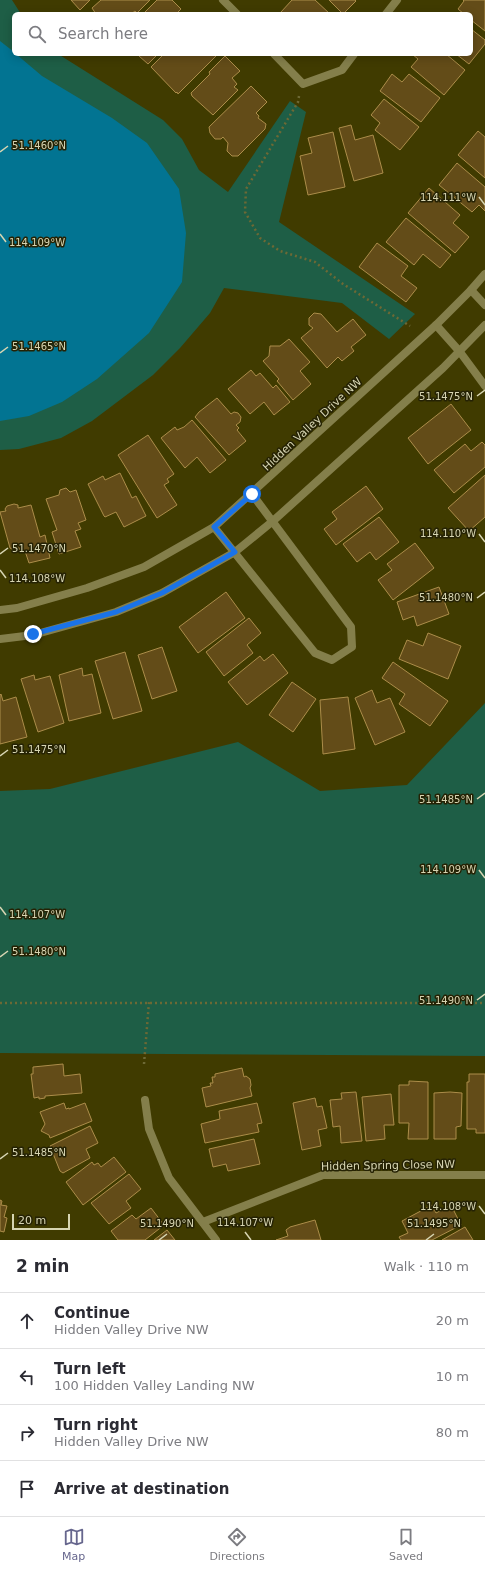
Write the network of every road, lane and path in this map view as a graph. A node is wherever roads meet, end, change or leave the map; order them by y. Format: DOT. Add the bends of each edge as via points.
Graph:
graph roads {
  1 [pos="223,0"];
  2 [pos="397,0"];
  3 [pos="235,12"];
  4 [pos="388,12"];
  5 [pos="276,56"];
  6 [pos="352,56"];
  7 [pos="303,84"];
  8 [pos="485,274"];
  9 [pos="471,290"];
  10 [pos="485,306"];
  11 [pos="436,325"];
  12 [pos="410,326"];
  13 [pos="485,326"];
  14 [pos="460,352"];
  15 [pos="485,386"];
  16 [pos="252,494"];
  17 [pos="273,521"];
  18 [pos="214,527"];
  19 [pos="235,552"];
  20 [pos="0,610"];
  21 [pos="0,639"];
  22 [pos="149,1002"];
  23 [pos="0,1003"];
  24 [pos="485,1003"];
  25 [pos="144,1064"];
  26 [pos="145,1100"];
  27 [pos="485,1175"];
  28 [pos="203,1222"];
  29 [pos="216,1240"];
  1 -- 3 [label="street"];
  2 -- 4 [label="street"];
  5 -- 7 [label="street"];
  6 -- 7 [label="street" via="342,70"];
  7 -- 12 [label="path" via="298,102 246,189 245,212 260,238 280,251 315,262 343,284"];
  8 -- 9 [label="street, Hidden Valley Drive NW"];
  9 -- 10 [label="street"];
  9 -- 11 [label="street, Hidden Valley Drive NW"];
  11 -- 14 [label="street"];
  11 -- 16 [label="street, Hidden Valley Drive NW"];
  13 -- 14 [label="street"];
  14 -- 15 [label="street"];
  14 -- 17 [label="street"];
  16 -- 17 [label="street"];
  16 -- 18 [label="street, Hidden Valley Drive NW"];
  17 -- 19 [label="street"];
  17 -- 19 [label="street" via="351,627 352,647 332,660 314,653"];
  18 -- 19 [label="street"];
  18 -- 20 [label="street, Hidden Valley Drive NW" via="144,567 87,588 17,608"];
  19 -- 21 [label="street" via="162,593 116,612 33,634"];
  22 -- 23 [label="path"];
  22 -- 24 [label="path"];
  22 -- 25 [label="path"];
  26 -- 28 [label="street" via="149,1129 169,1178"];
  27 -- 28 [label="street, Hidden Spring Close NW" via="322,1175"];
  28 -- 29 [label="street"];
}
